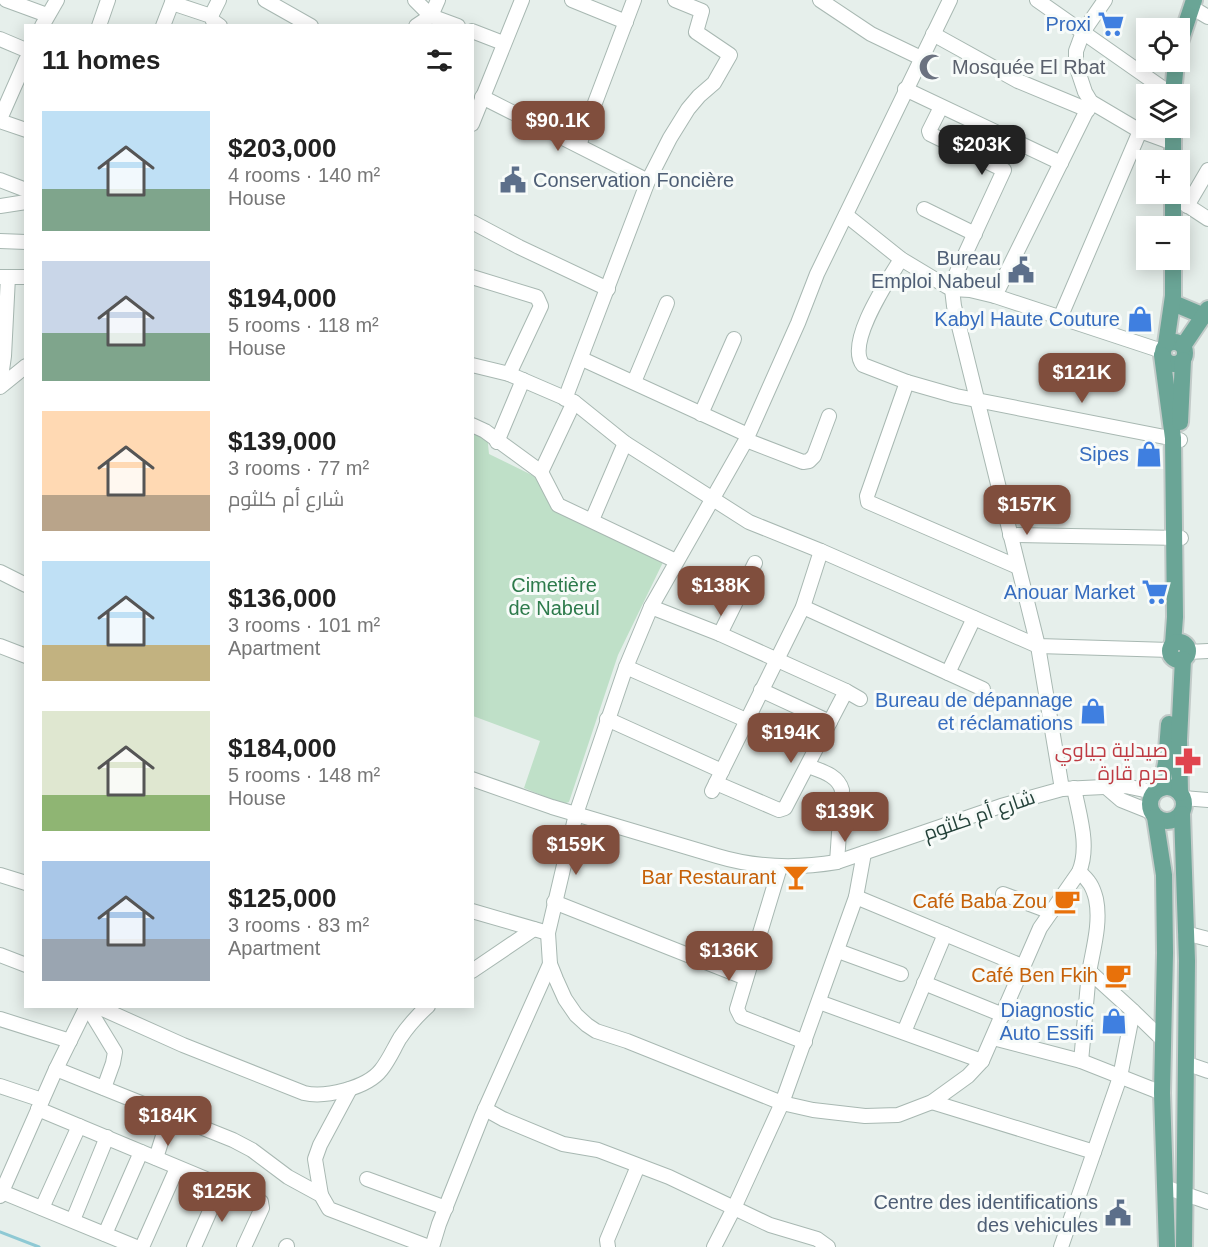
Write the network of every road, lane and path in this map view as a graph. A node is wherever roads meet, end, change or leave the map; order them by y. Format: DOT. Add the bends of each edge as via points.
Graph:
graph roads {
  1 [pos="6,0"];
  2 [pos="57,0"];
  3 [pos="108,0"];
  4 [pos="219,0"];
  5 [pos="415,0"];
  6 [pos="438,0"];
  7 [pos="522,0"];
  8 [pos="573,0"];
  9 [pos="633,0"];
  10 [pos="675,0"];
  11 [pos="820,0"];
  12 [pos="950,0"];
  13 [pos="1037,0"];
  14 [pos="1105,0"];
  15 [pos="172,1"];
  16 [pos="273,2"];
  17 [pos="1192,3"];
  18 [pos="431,16"];
  19 [pos="1208,17"];
  20 [pos="1187,18"];
  21 [pos="44,20"];
  22 [pos="215,21"];
  23 [pos="626,22"];
  24 [pos="100,24"];
  25 [pos="164,24"];
  26 [pos="308,24"];
  27 [pos="419,24"];
  28 [pos="453,24"];
  29 [pos="474,32"];
  30 [pos="1083,32"];
  31 [pos="933,34"];
  32 [pos="0,39"];
  33 [pos="503,43"];
  34 [pos="24,49"];
  35 [pos="921,58"];
  36 [pos="21,83"];
  37 [pos="1158,84"];
  38 [pos="905,89"];
  39 [pos="482,97"];
  40 [pos="941,106"];
  41 [pos="1089,106"];
  42 [pos="474,119"];
  43 [pos="0,120"];
  44 [pos="24,129"];
  45 [pos="1136,129"];
  46 [pos="1137,138"];
  47 [pos="579,145"];
  48 [pos="1061,163"];
  49 [pos="1208,170"];
  50 [pos="0,180"];
  51 [pos="648,181"];
  52 [pos="24,189"];
  53 [pos="24,202"];
  54 [pos="1184,204"];
  55 [pos="0,206"];
  56 [pos="1187,206"];
  57 [pos="924,209"];
  58 [pos="846,215"];
  59 [pos="1208,219"];
  60 [pos="474,223"];
  61 [pos="975,234"];
  62 [pos="0,241"];
  63 [pos="24,242"];
  64 [pos="901,259"];
  65 [pos="1173,270"];
  66 [pos="4,277"];
  67 [pos="24,277"];
  68 [pos="474,278"];
  69 [pos="952,289"];
  70 [pos="608,290"];
  71 [pos="995,296"];
  72 [pos="667,303"];
  73 [pos="1173,303"];
  74 [pos="1206,313"];
  75 [pos="1060,318"];
  76 [pos="734,339"];
  77 [pos="1171,351"];
  78 [pos="582,359"];
  79 [pos="474,365"];
  80 [pos="24,368"];
  81 [pos="509,374"];
  82 [pos="523,380"];
  83 [pos="634,382"];
  84 [pos="907,382"];
  85 [pos="0,386"];
  86 [pos="976,399"];
  87 [pos="569,400"];
  88 [pos="701,414"];
  89 [pos="829,416"];
  90 [pos="474,426"];
  91 [pos="747,437"];
  92 [pos="1177,439"];
  93 [pos="497,442"];
  94 [pos="625,444"];
  95 [pos="542,472"];
  96 [pos="713,500"];
  97 [pos="592,520"];
  98 [pos="1010,535"];
  99 [pos="1178,538"];
  100 [pos="820,550"];
  101 [pos="676,561"];
  102 [pos="755,563"];
  103 [pos="1018,567"];
  104 [pos="0,572"];
  105 [pos="24,584"];
  106 [pos="651,607"];
  107 [pos="803,607"];
  108 [pos="974,618"];
  109 [pos="720,634"];
  110 [pos="0,646"];
  111 [pos="1038,646"];
  112 [pos="1179,651"];
  113 [pos="1208,651"];
  114 [pos="24,655"];
  115 [pos="778,660"];
  116 [pos="626,667"];
  117 [pos="948,674"];
  118 [pos="983,689"];
  119 [pos="761,690"];
  120 [pos="846,691"];
  121 [pos="860,699"];
  122 [pos="607,719"];
  123 [pos="746,720"];
  124 [pos="830,722"];
  125 [pos="808,766"];
  126 [pos="474,780"];
  127 [pos="717,782"];
  128 [pos="1107,788"];
  129 [pos="1068,789"];
  130 [pos="1158,790"];
  131 [pos="1208,800"];
  132 [pos="1182,802"];
  133 [pos="576,814"];
  134 [pos="1153,814"];
  135 [pos="864,854"];
  136 [pos="837,862"];
  137 [pos="780,867"];
  138 [pos="1079,872"];
  139 [pos="0,875"];
  140 [pos="24,882"];
  141 [pos="1003,894"];
  142 [pos="856,897"];
  143 [pos="554,902"];
  144 [pos="474,912"];
  145 [pos="1051,912"];
  146 [pos="534,929"];
  147 [pos="548,933"];
  148 [pos="1185,933"];
  149 [pos="945,934"];
  150 [pos="1208,939"];
  151 [pos="838,951"];
  152 [pos="0,955"];
  153 [pos="24,964"];
  154 [pos="550,964"];
  155 [pos="1022,966"];
  156 [pos="474,970"];
  157 [pos="1090,972"];
  158 [pos="901,974"];
  159 [pos="746,978"];
  160 [pos="924,983"];
  161 [pos="819,1002"];
  162 [pos="86,1008"];
  163 [pos="88,1008"];
  164 [pos="100,1008"];
  165 [pos="426,1008"];
  166 [pos="1133,1011"];
  167 [pos="1003,1015"];
  168 [pos="0,1019"];
  169 [pos="904,1032"];
  170 [pos="993,1038"];
  171 [pos="1162,1040"];
  172 [pos="70,1041"];
  173 [pos="805,1042"];
  174 [pos="1081,1060"];
  175 [pos="982,1061"];
  176 [pos="1185,1063"];
  177 [pos="56,1069"];
  178 [pos="1208,1071"];
  179 [pos="1120,1077"];
  180 [pos="0,1086"];
  181 [pos="104,1088"];
  182 [pos="350,1089"];
  183 [pos="1162,1094"];
  184 [pos="932,1102"];
  185 [pos="782,1103"];
  186 [pos="40,1105"];
  187 [pos="485,1109"];
  188 [pos="170,1114"];
  189 [pos="79,1126"];
  190 [pos="107,1137"];
  191 [pos="141,1152"];
  192 [pos="1094,1152"];
  193 [pos="156,1158"];
  194 [pos="638,1166"];
  195 [pos="177,1168"];
  196 [pos="367,1179"];
  197 [pos="221,1186"];
  198 [pos="1165,1186"];
  199 [pos="1,1194"];
  200 [pos="1184,1194"];
  201 [pos="321,1195"];
  202 [pos="1208,1202"];
  203 [pos="42,1208"];
  204 [pos="446,1208"];
  205 [pos="734,1208"];
  206 [pos="73,1220"];
  207 [pos="105,1234"];
  208 [pos="136,1247"];
  209 [pos="142,1247"];
  210 [pos="194,1247"];
  211 [pos="243,1247"];
  212 [pos="430,1247"];
  213 [pos="608,1247"];
  214 [pos="714,1247"];
  215 [pos="828,1247"];
  216 [pos="1061,1247"];
  217 [pos="1167,1247"];
  218 [pos="1184,1247"];
  1 -- 21 [label="street"];
  2 -- 21 [label="street"];
  3 -- 24 [label="street"];
  4 -- 22 [label="street"];
  5 -- 18 [label="street"];
  6 -- 18 [label="street"];
  7 -- 33 [label="street"];
  8 -- 23 [label="street"];
  9 -- 23 [label="street"];
  10 -- 51 [label="street" via="702,11 696,32 730,55 714,83 688,109"];
  11 -- 35 [label="street" via="871,34"];
  12 -- 31 [label="street"];
  13 -- 30 [label="street"];
  14 -- 30 [label="street"];
  15 -- 22 [label="street"];
  15 -- 25 [label="street"];
  16 -- 26 [label="street"];
  17 -- 19 [label="street"];
  17 -- 20 [label="main road"];
  18 -- 27 [label="street"];
  18 -- 28 [label="street"];
  23 -- 47 [label="street"];
  29 -- 33 [label="street"];
  30 -- 37 [label="street"];
  30 -- 41 [label="street" via="1076,65"];
  31 -- 35 [label="street"];
  31 -- 41 [label="street" via="1018,81"];
  32 -- 34 [label="street"];
  33 -- 39 [label="street"];
  35 -- 38 [label="street"];
  36 -- 43 [label="street"];
  38 -- 40 [label="street"];
  38 -- 58 [label="street"];
  39 -- 42 [label="street"];
  39 -- 47 [label="street"];
  40 -- 48 [label="street"];
  40 -- 61 [label="street" via="930,134 1004,170"];
  41 -- 45 [label="street"];
  41 -- 48 [label="street"];
  43 -- 44 [label="street"];
  46 -- 75 [label="street"];
  47 -- 51 [label="street"];
  48 -- 71 [label="street"];
  49 -- 56 [label="street"];
  50 -- 52 [label="street"];
  51 -- 70 [label="street"];
  53 -- 55 [label="street"];
  54 -- 56 [label="street"];
  56 -- 59 [label="street"];
  57 -- 61 [label="street"];
  58 -- 64 [label="street"];
  58 -- 91 [label="street"];
  60 -- 70 [label="street"];
  61 -- 69 [label="street"];
  62 -- 63 [label="street"];
  64 -- 69 [label="street"];
  64 -- 84 [label="street" via="870,312 859,356 863,365"];
  65 -- 73 [label="main road"];
  66 -- 67 [label="street"];
  66 -- 85 [label="street"];
  68 -- 81 [label="street" via="540,301"];
  69 -- 71 [label="street"];
  69 -- 86 [label="street"];
  70 -- 78 [label="street"];
  71 -- 75 [label="street"];
  72 -- 83 [label="street"];
  73 -- 74 [label="main road"];
  73 -- 77 [label="main road"];
  74 -- 77 [label="main road"];
  75 -- 77 [label="street"];
  76 -- 88 [label="street"];
  77 -- 92 [label="main road"];
  78 -- 83 [label="street"];
  78 -- 87 [label="street"];
  79 -- 81 [label="street"];
  80 -- 85 [label="street"];
  81 -- 82 [label="street"];
  82 -- 87 [label="street"];
  82 -- 93 [label="street"];
  83 -- 88 [label="street"];
  84 -- 86 [label="street"];
  84 -- 103 [label="street" via="868,502"];
  86 -- 92 [label="street"];
  86 -- 98 [label="street"];
  87 -- 94 [label="street"];
  87 -- 95 [label="street"];
  88 -- 91 [label="street"];
  89 -- 91 [label="street" via="809,461 803,462"];
  90 -- 93 [label="street"];
  91 -- 96 [label="street"];
  92 -- 99 [label="main road"];
  93 -- 95 [label="street"];
  94 -- 96 [label="street"];
  94 -- 97 [label="street"];
  95 -- 97 [label="street" via="558,505"];
  96 -- 100 [label="street" via="749,522"];
  96 -- 101 [label="street"];
  97 -- 101 [label="street"];
  98 -- 99 [label="street"];
  98 -- 103 [label="street"];
  99 -- 112 [label="main road" via="1175,617"];
  100 -- 107 [label="street"];
  100 -- 108 [label="street"];
  101 -- 106 [label="street"];
  102 -- 109 [label="street"];
  103 -- 111 [label="street"];
  104 -- 105 [label="street"];
  106 -- 109 [label="street"];
  106 -- 116 [label="street"];
  107 -- 115 [label="street"];
  107 -- 117 [label="street"];
  108 -- 111 [label="street"];
  108 -- 117 [label="street"];
  109 -- 115 [label="street"];
  110 -- 114 [label="street"];
  111 -- 112 [label="street"];
  111 -- 129 [label="street"];
  112 -- 113 [label="street"];
  112 -- 130 [label="main road" via="1166,763"];
  112 -- 132 [label="main road"];
  115 -- 119 [label="street"];
  115 -- 120 [label="street"];
  116 -- 122 [label="street"];
  116 -- 123 [label="street"];
  117 -- 118 [label="street"];
  119 -- 123 [label="street"];
  119 -- 124 [label="street"];
  120 -- 121 [label="street"];
  120 -- 124 [label="street"];
  122 -- 127 [label="street"];
  122 -- 133 [label="street"];
  123 -- 127 [label="street"];
  124 -- 125 [label="street"];
  125 -- 127 [label="street" via="783,810"];
  125 -- 136 [label="street" via="840,783"];
  126 -- 133 [label="street, شارع أم كلثوم"];
  128 -- 129 [label="street, شارع أم كلثوم"];
  128 -- 130 [label="street, شارع أم كلثوم"];
  128 -- 134 [label="street" via="1121,800"];
  129 -- 135 [label="street, شارع أم كلثوم" via="1000,806"];
  129 -- 138 [label="street" via="1084,842"];
  130 -- 132 [label="main road" via="1170,787"];
  130 -- 134 [label="main road" via="1151,798"];
  131 -- 132 [label="street"];
  132 -- 134 [label="main road" via="1172,821 1166,822"];
  132 -- 148 [label="main road"];
  133 -- 137 [label="street, شارع أم كلثوم" via="744,864"];
  133 -- 143 [label="street"];
  134 -- 171 [label="main road" via="1164,875"];
  135 -- 136 [label="street, شارع أم كلثوم"];
  135 -- 142 [label="street"];
  136 -- 137 [label="street, شارع أم كلثوم"];
  137 -- 159 [label="street"];
  138 -- 145 [label="street"];
  138 -- 157 [label="street" via="1091,884 1096,901 1096,937"];
  139 -- 140 [label="street"];
  141 -- 145 [label="street"];
  142 -- 149 [label="street"];
  142 -- 151 [label="street"];
  143 -- 147 [label="street"];
  143 -- 159 [label="street"];
  144 -- 146 [label="street"];
  145 -- 155 [label="street"];
  146 -- 147 [label="street"];
  146 -- 156 [label="street"];
  147 -- 154 [label="street"];
  148 -- 150 [label="street"];
  148 -- 176 [label="main road"];
  149 -- 155 [label="street"];
  149 -- 160 [label="street"];
  151 -- 158 [label="street"];
  151 -- 161 [label="street"];
  152 -- 153 [label="street"];
  154 -- 185 [label="street" via="565,999 576,1015 596,1031"];
  154 -- 187 [label="street"];
  155 -- 167 [label="street"];
  157 -- 166 [label="street"];
  157 -- 174 [label="street"];
  159 -- 173 [label="street" via="737,1009 741,1017"];
  160 -- 167 [label="street"];
  160 -- 169 [label="street"];
  161 -- 169 [label="street"];
  161 -- 173 [label="street"];
  162 -- 172 [label="street"];
  163 -- 181 [label="street" via="115,1052"];
  164 -- 182 [label="street" via="304,1094 315,1096"];
  165 -- 182 [label="street" via="401,1036 381,1070"];
  166 -- 171 [label="street"];
  166 -- 179 [label="street"];
  167 -- 170 [label="street"];
  168 -- 172 [label="street"];
  169 -- 175 [label="street"];
  170 -- 174 [label="street"];
  170 -- 175 [label="street"];
  171 -- 183 [label="main road"];
  172 -- 177 [label="street"];
  173 -- 185 [label="street"];
  174 -- 179 [label="street"];
  175 -- 184 [label="street"];
  176 -- 178 [label="street"];
  176 -- 200 [label="main road"];
  177 -- 181 [label="street"];
  177 -- 186 [label="street"];
  179 -- 183 [label="street"];
  179 -- 192 [label="street"];
  180 -- 186 [label="street"];
  181 -- 188 [label="street"];
  182 -- 201 [label="street" via="315,1160"];
  183 -- 198 [label="main road"];
  184 -- 185 [label="street" via="886,1116"];
  184 -- 192 [label="street"];
  185 -- 205 [label="street"];
  186 -- 189 [label="street"];
  186 -- 199 [label="street"];
  187 -- 194 [label="street" via="563,1144 598,1150"];
  187 -- 204 [label="street"];
  188 -- 193 [label="street"];
  188 -- 201 [label="street" via="252,1150"];
  189 -- 190 [label="street"];
  189 -- 203 [label="street"];
  190 -- 191 [label="street"];
  190 -- 206 [label="street"];
  191 -- 193 [label="street"];
  191 -- 207 [label="street"];
  192 -- 216 [label="street"];
  193 -- 195 [label="street"];
  194 -- 205 [label="street"];
  194 -- 213 [label="street" via="607,1240"];
  195 -- 197 [label="street"];
  195 -- 209 [label="street"];
  196 -- 204 [label="street"];
  197 -- 210 [label="street"];
  197 -- 211 [label="street" via="262,1205"];
  198 -- 200 [label="street"];
  198 -- 217 [label="main road"];
  199 -- 203 [label="street"];
  200 -- 202 [label="street"];
  200 -- 218 [label="main road"];
  201 -- 212 [label="street" via="329,1209"];
  203 -- 206 [label="street"];
  204 -- 212 [label="street"];
  205 -- 214 [label="street"];
  205 -- 215 [label="street" via="770,1225 817,1239"];
  206 -- 207 [label="street"];
  207 -- 208 [label="street"];
}
